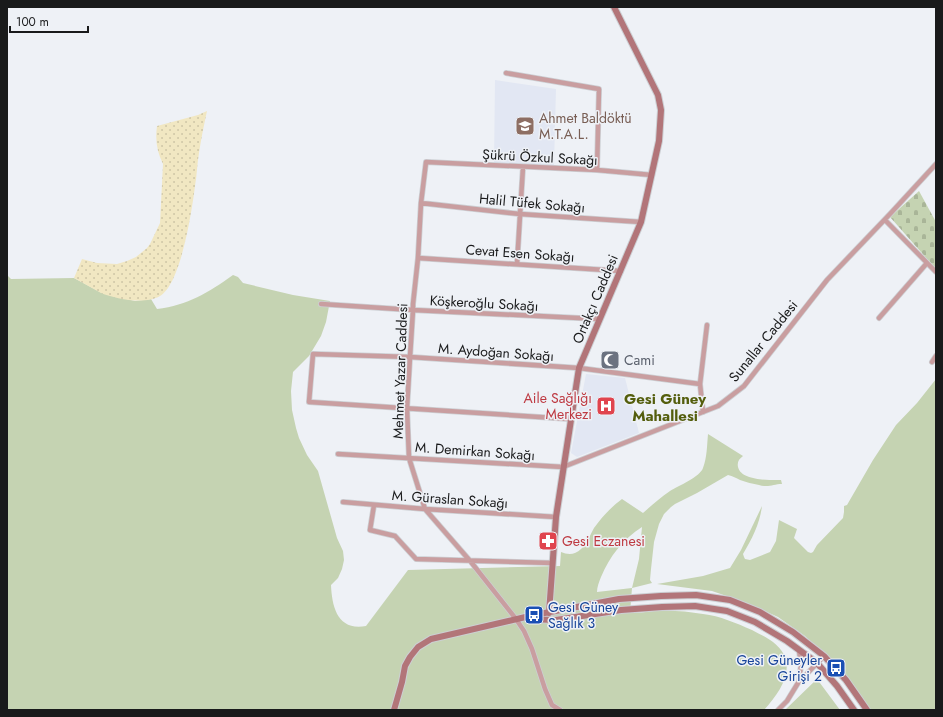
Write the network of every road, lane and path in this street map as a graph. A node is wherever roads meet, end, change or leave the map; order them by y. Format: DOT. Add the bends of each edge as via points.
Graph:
graph roads {
  1 [pos="614,7"];
  2 [pos="506,74"];
  3 [pos="426,162"];
  4 [pos="936,164"];
  5 [pos="523,167"];
  6 [pos="597,170"];
  7 [pos="652,175"];
  8 [pos="421,203"];
  9 [pos="520,214"];
  10 [pos="884,220"];
  11 [pos="641,222"];
  12 [pos="418,258"];
  13 [pos="927,263"];
  14 [pos="517,264"];
  15 [pos="621,271"];
  16 [pos="936,272"];
  17 [pos="321,304"];
  18 [pos="413,310"];
  19 [pos="879,318"];
  20 [pos="599,319"];
  21 [pos="707,325"];
  22 [pos="936,356"];
  23 [pos="410,358"];
  24 [pos="932,362"];
  25 [pos="579,368"];
  26 [pos="700,384"];
  27 [pos="407,408"];
  28 [pos="703,412"];
  29 [pos="570,419"];
  30 [pos="338,454"];
  31 [pos="409,458"];
  32 [pos="563,468"];
  33 [pos="343,502"];
  34 [pos="374,505"];
  35 [pos="425,509"];
  36 [pos="556,517"];
  37 [pos="471,562"];
  38 [pos="553,563"];
  39 [pos="549,613"];
  40 [pos="516,619"];
  41 [pos="799,650"];
  42 [pos="824,656"];
  43 [pos="817,664"];
  44 [pos="798,683"];
  45 [pos="552,705"];
  46 [pos="394,710"];
  47 [pos="555,710"];
  48 [pos="560,710"];
  49 [pos="778,710"];
  50 [pos="854,710"];
  51 [pos="867,710"];
  1 -- 7 [label="street, Ortakçı Caddesi" via="658,95 661,110 659,141"];
  2 -- 6 [label="street" via="599,89"];
  3 -- 5 [label="street, Şükrü Özkul Sokağı"];
  3 -- 8 [label="street, Mehmet Yazar Caddesi"];
  4 -- 10 [label="street, Sunallar Caddesi"];
  5 -- 6 [label="street, Şükrü Özkul Sokağı"];
  5 -- 9 [label="street"];
  6 -- 7 [label="street, Şükrü Özkul Sokağı"];
  7 -- 11 [label="street, Ortakçı Caddesi"];
  8 -- 9 [label="street, Halil Tüfek Sokağı"];
  8 -- 12 [label="street, Mehmet Yazar Caddesi"];
  9 -- 11 [label="street, Halil Tüfek Sokağı"];
  9 -- 14 [label="street"];
  10 -- 13 [label="street"];
  10 -- 28 [label="street, Sunallar Caddesi" via="827,280 744,386 718,406"];
  11 -- 15 [label="street, Ortakçı Caddesi"];
  12 -- 14 [label="street, Cevat Esen Sokağı"];
  12 -- 18 [label="street, Mehmet Yazar Caddesi"];
  13 -- 16 [label="street"];
  13 -- 19 [label="street"];
  14 -- 15 [label="street, Cevat Esen Sokağı"];
  15 -- 20 [label="street, Ortakçı Caddesi"];
  17 -- 18 [label="street, Köşkeroğlu Sokağı"];
  18 -- 20 [label="street, Köşkeroğlu Sokağı"];
  18 -- 23 [label="street, Mehmet Yazar Caddesi"];
  20 -- 25 [label="street, Ortakçı Caddesi"];
  21 -- 26 [label="street"];
  22 -- 24 [label="street"];
  23 -- 25 [label="street, M. Aydoğan Sokağı"];
  23 -- 27 [label="street, Mehmet Yazar Caddesi"];
  23 -- 27 [label="street, M. Aydoğan Sokağı" via="313,354 309,402"];
  25 -- 26 [label="street, M. Aydoğan Sokağı"];
  25 -- 29 [label="street, Ortakçı Caddesi"];
  26 -- 28 [label="street"];
  27 -- 29 [label="street"];
  27 -- 31 [label="street, Mehmet Yazar Caddesi"];
  28 -- 32 [label="street, Sunallar Caddesi"];
  29 -- 32 [label="street, Ortakçı Caddesi"];
  30 -- 31 [label="street, M. Demirkan Sokağı"];
  31 -- 32 [label="street, M. Demirkan Sokağı"];
  31 -- 35 [label="street, Mehmet Yazar Caddesi"];
  32 -- 36 [label="street, Ortakçı Caddesi"];
  33 -- 34 [label="street, M. Güraslan Sokağı"];
  34 -- 35 [label="street, M. Güraslan Sokağı"];
  34 -- 37 [label="street" via="370,530 395,536 416,559"];
  35 -- 36 [label="street, M. Güraslan Sokağı"];
  35 -- 37 [label="street, Mehmet Yazar Caddesi"];
  36 -- 38 [label="street, Ortakçı Caddesi"];
  37 -- 38 [label="street"];
  37 -- 40 [label="street, Mehmet Yazar Caddesi"];
  38 -- 39 [label="street, Ortakçı Caddesi"];
  39 -- 40 [label="street"];
  39 -- 42 [label="street" via="619,599 696,595 730,600 760,612 793,632"];
  40 -- 41 [label="street" via="556,620 621,610 695,606 727,611 755,622"];
  40 -- 45 [label="street, Mehmet Yazar Caddesi" via="532,649"];
  40 -- 46 [label="street" via="431,639 418,647 405,666"];
  41 -- 43 [label="street"];
  41 -- 44 [label="street" via="801,665"];
  42 -- 43 [label="street"];
  42 -- 51 [label="street" via="846,680"];
  43 -- 44 [label="street"];
  43 -- 50 [label="street"];
  44 -- 49 [label="street"];
  45 -- 47 [label="street, Mehmet Yazar Caddesi"];
  45 -- 48 [label="street"];
}
